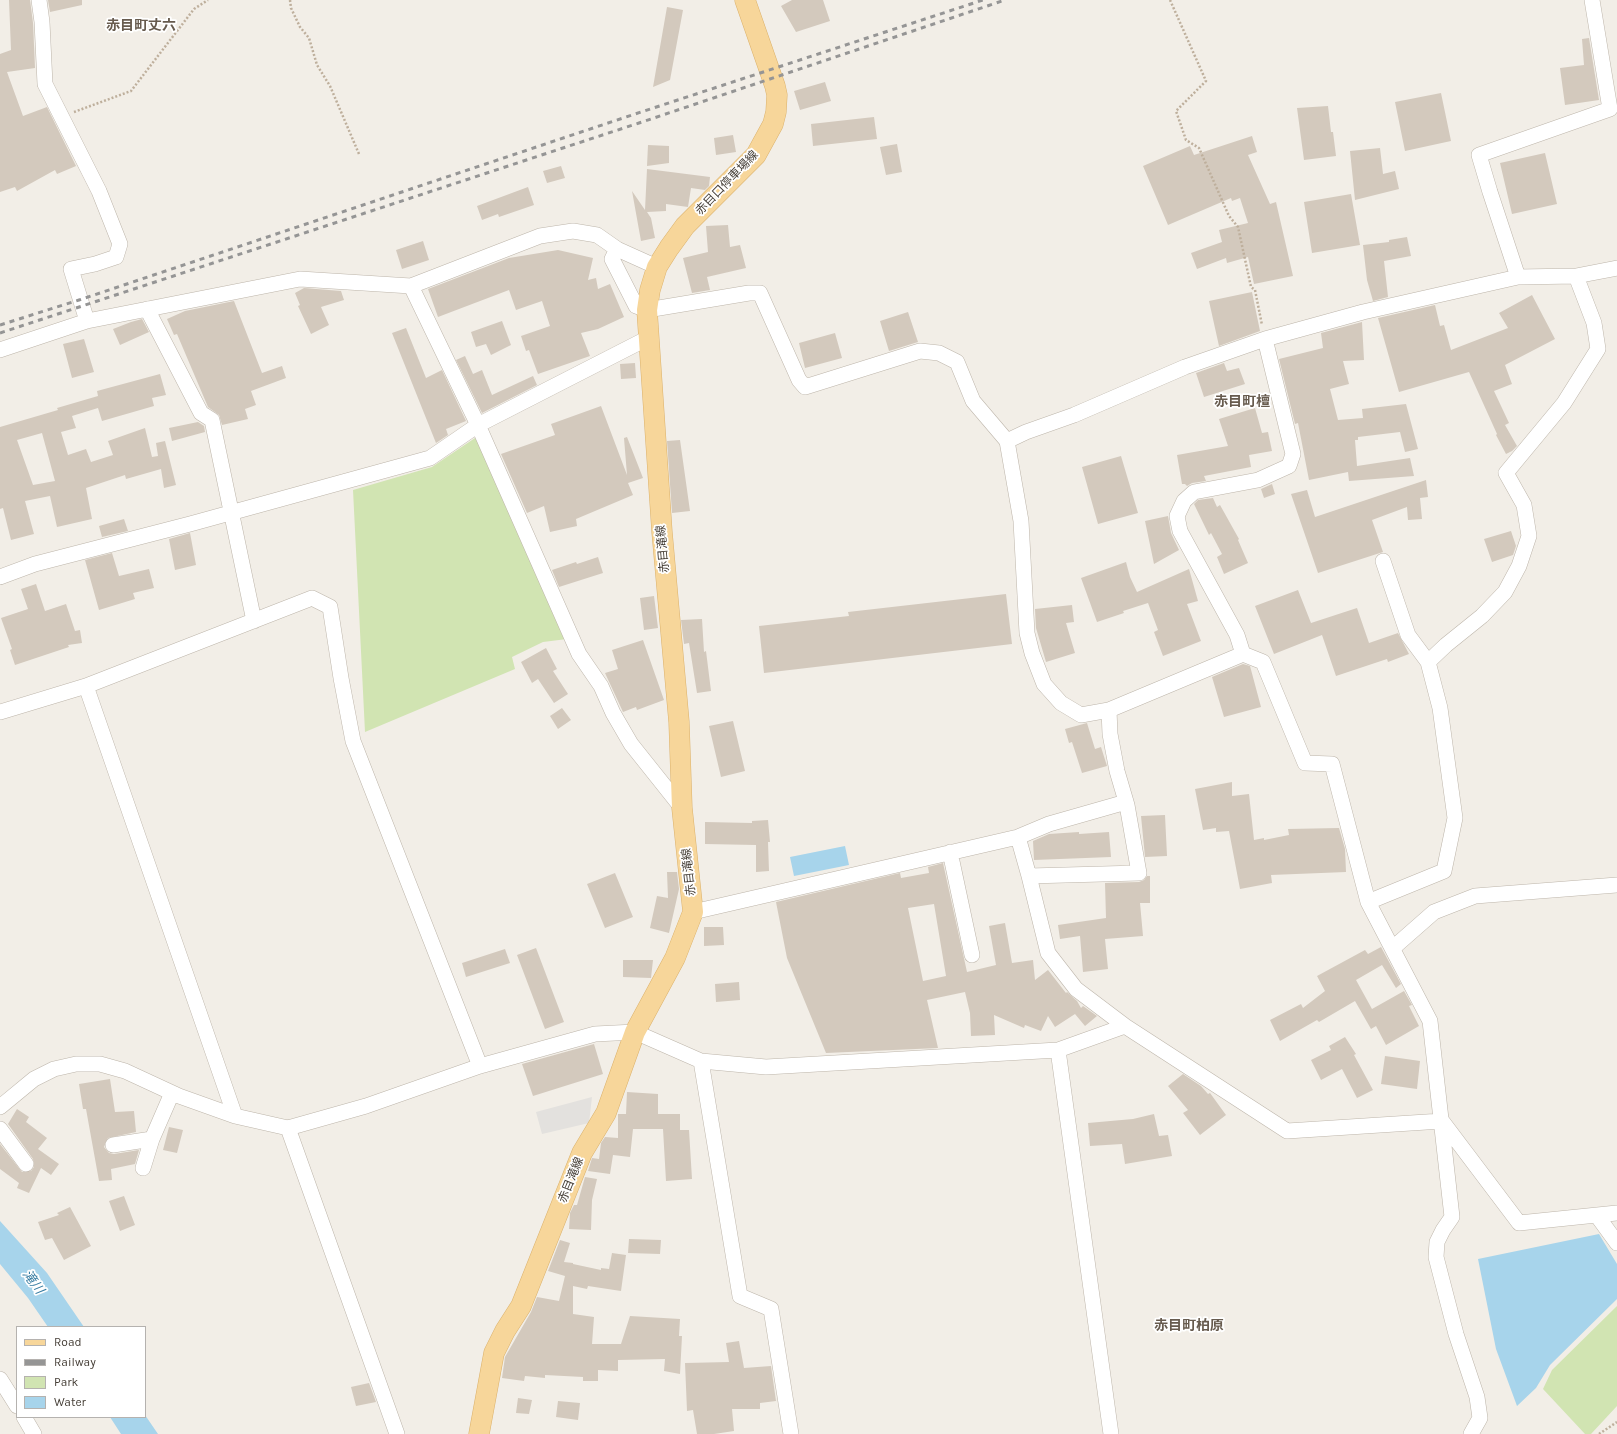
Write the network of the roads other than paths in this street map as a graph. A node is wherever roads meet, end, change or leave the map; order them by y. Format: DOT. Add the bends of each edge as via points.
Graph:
graph roads {
  1 [pos="38,0"];
  2 [pos="745,0"];
  3 [pos="1592,0"];
  4 [pos="1613,108"];
  5 [pos="617,248"];
  6 [pos="657,267"];
  7 [pos="1617,268"];
  8 [pos="1576,276"];
  9 [pos="1518,277"];
  10 [pos="412,286"];
  11 [pos="147,309"];
  12 [pos="647,310"];
  13 [pos="87,321"];
  14 [pos="648,338"];
  15 [pos="1265,339"];
  16 [pos="0,350"];
  17 [pos="478,426"];
  18 [pos="1007,441"];
  19 [pos="230,512"];
  20 [pos="1383,561"];
  21 [pos="0,577"];
  22 [pos="254,621"];
  23 [pos="1243,654"];
  24 [pos="1428,662"];
  25 [pos="86,686"];
  26 [pos="1109,710"];
  27 [pos="0,712"];
  28 [pos="1126,802"];
  29 [pos="682,808"];
  30 [pos="1018,836"];
  31 [pos="950,852"];
  32 [pos="1029,876"];
  33 [pos="1617,885"];
  34 [pos="1368,902"];
  35 [pos="693,912"];
  36 [pos="1393,948"];
  37 [pos="972,955"];
  38 [pos="1126,1026"];
  39 [pos="635,1032"];
  40 [pos="1058,1050"];
  41 [pos="701,1061"];
  42 [pos="480,1066"];
  43 [pos="172,1092"];
  44 [pos="0,1107"];
  45 [pos="235,1116"];
  46 [pos="1442,1121"];
  47 [pos="288,1128"];
  48 [pos="0,1129"];
  49 [pos="152,1139"];
  50 [pos="112,1145"];
  51 [pos="26,1164"];
  52 [pos="143,1168"];
  53 [pos="1617,1214"];
  54 [pos="1598,1217"];
  55 [pos="1617,1243"];
  56 [pos="0,1379"];
  57 [pos="16,1404"];
  58 [pos="25,1418"];
  59 [pos="475,1433"];
  60 [pos="34,1434"];
  61 [pos="397,1434"];
  62 [pos="791,1434"];
  63 [pos="1111,1434"];
  64 [pos="1471,1434"];
  1 -- 13 [label="street" via="42,22 45,84 99,191 120,244 116,256 71,269"];
  2 -- 6 [label="main road, 赤目口停車場線" via="775,86 777,95 773,124 756,155 685,226"];
  3 -- 4 [label="street"];
  4 -- 9 [label="street" via="1479,155"];
  5 -- 6 [label="street"];
  5 -- 10 [label="street" via="597,235 573,231 540,236"];
  5 -- 12 [label="street" via="612,259 636,306"];
  6 -- 12 [label="main road, 赤目滝線"];
  7 -- 8 [label="street"];
  8 -- 9 [label="street"];
  8 -- 24 [label="street" via="1594,323 1598,348 1564,403 1506,473 1524,505 1529,536 1519,566 1505,592 1482,616"];
  9 -- 15 [label="street" via="1363,312"];
  10 -- 11 [label="street" via="300,279"];
  10 -- 17 [label="street"];
  11 -- 13 [label="street"];
  11 -- 19 [label="street" via="201,413 212,420"];
  12 -- 14 [label="main road, 赤目滝線"];
  12 -- 18 [label="street" via="760,293 799,380 805,387 920,351 939,353 957,362 973,401"];
  13 -- 16 [label="street"];
  14 -- 17 [label="street"];
  14 -- 29 [label="main road, 赤目滝線" via="679,722"];
  15 -- 18 [label="street" via="1185,367"];
  15 -- 23 [label="street" via="1293,454 1289,466 1258,480 1194,492 1184,501 1177,516 1180,531 1237,635"];
  17 -- 19 [label="street" via="430,458"];
  17 -- 29 [label="street" via="579,654 601,686 613,714 631,744"];
  18 -- 26 [label="street" via="1021,521 1027,633 1032,653 1044,684 1061,703 1081,715"];
  19 -- 21 [label="street" via="35,564"];
  19 -- 22 [label="street"];
  20 -- 24 [label="street" via="1408,635"];
  22 -- 25 [label="street"];
  22 -- 42 [label="street" via="312,598 330,607 354,741"];
  23 -- 26 [label="street"];
  23 -- 34 [label="street" via="1263,662 1305,763 1332,764"];
  24 -- 34 [label="street" via="1440,708 1455,818 1444,871"];
  25 -- 27 [label="street"];
  25 -- 45 [label="street"];
  26 -- 28 [label="street" via="1110,734"];
  28 -- 30 [label="street" via="1049,824"];
  28 -- 32 [label="street" via="1139,872"];
  29 -- 35 [label="main road, 赤目滝線"];
  30 -- 31 [label="street"];
  30 -- 32 [label="street"];
  31 -- 35 [label="street"];
  31 -- 37 [label="street"];
  32 -- 38 [label="street" via="1048,953 1076,989"];
  33 -- 36 [label="street" via="1475,896 1434,912"];
  34 -- 36 [label="street"];
  35 -- 39 [label="main road, 赤目滝線" via="675,958"];
  36 -- 46 [label="street" via="1430,1021"];
  38 -- 40 [label="street"];
  38 -- 46 [label="street" via="1287,1131"];
  39 -- 41 [label="street"];
  39 -- 42 [label="street" via="595,1034"];
  39 -- 59 [label="main road, 赤目滝線" via="606,1113 582,1153 521,1306 494,1353"];
  40 -- 41 [label="street" via="766,1067"];
  40 -- 63 [label="street"];
  41 -- 62 [label="street" via="740,1296 771,1309"];
  42 -- 47 [label="street" via="366,1106"];
  43 -- 44 [label="street" via="125,1071 100,1064 76,1064 54,1069 34,1079"];
  43 -- 45 [label="street"];
  43 -- 49 [label="street"];
  45 -- 47 [label="street"];
  46 -- 54 [label="street" via="1519,1224"];
  46 -- 64 [label="street" via="1452,1217 1437,1242 1436,1257 1456,1334 1477,1397 1480,1418"];
  47 -- 61 [label="street"];
  48 -- 51 [label="street"];
  49 -- 50 [label="street"];
  49 -- 52 [label="street"];
  53 -- 54 [label="street"];
  54 -- 55 [label="street"];
  56 -- 57 [label="street"];
  58 -- 60 [label="street"];
}
